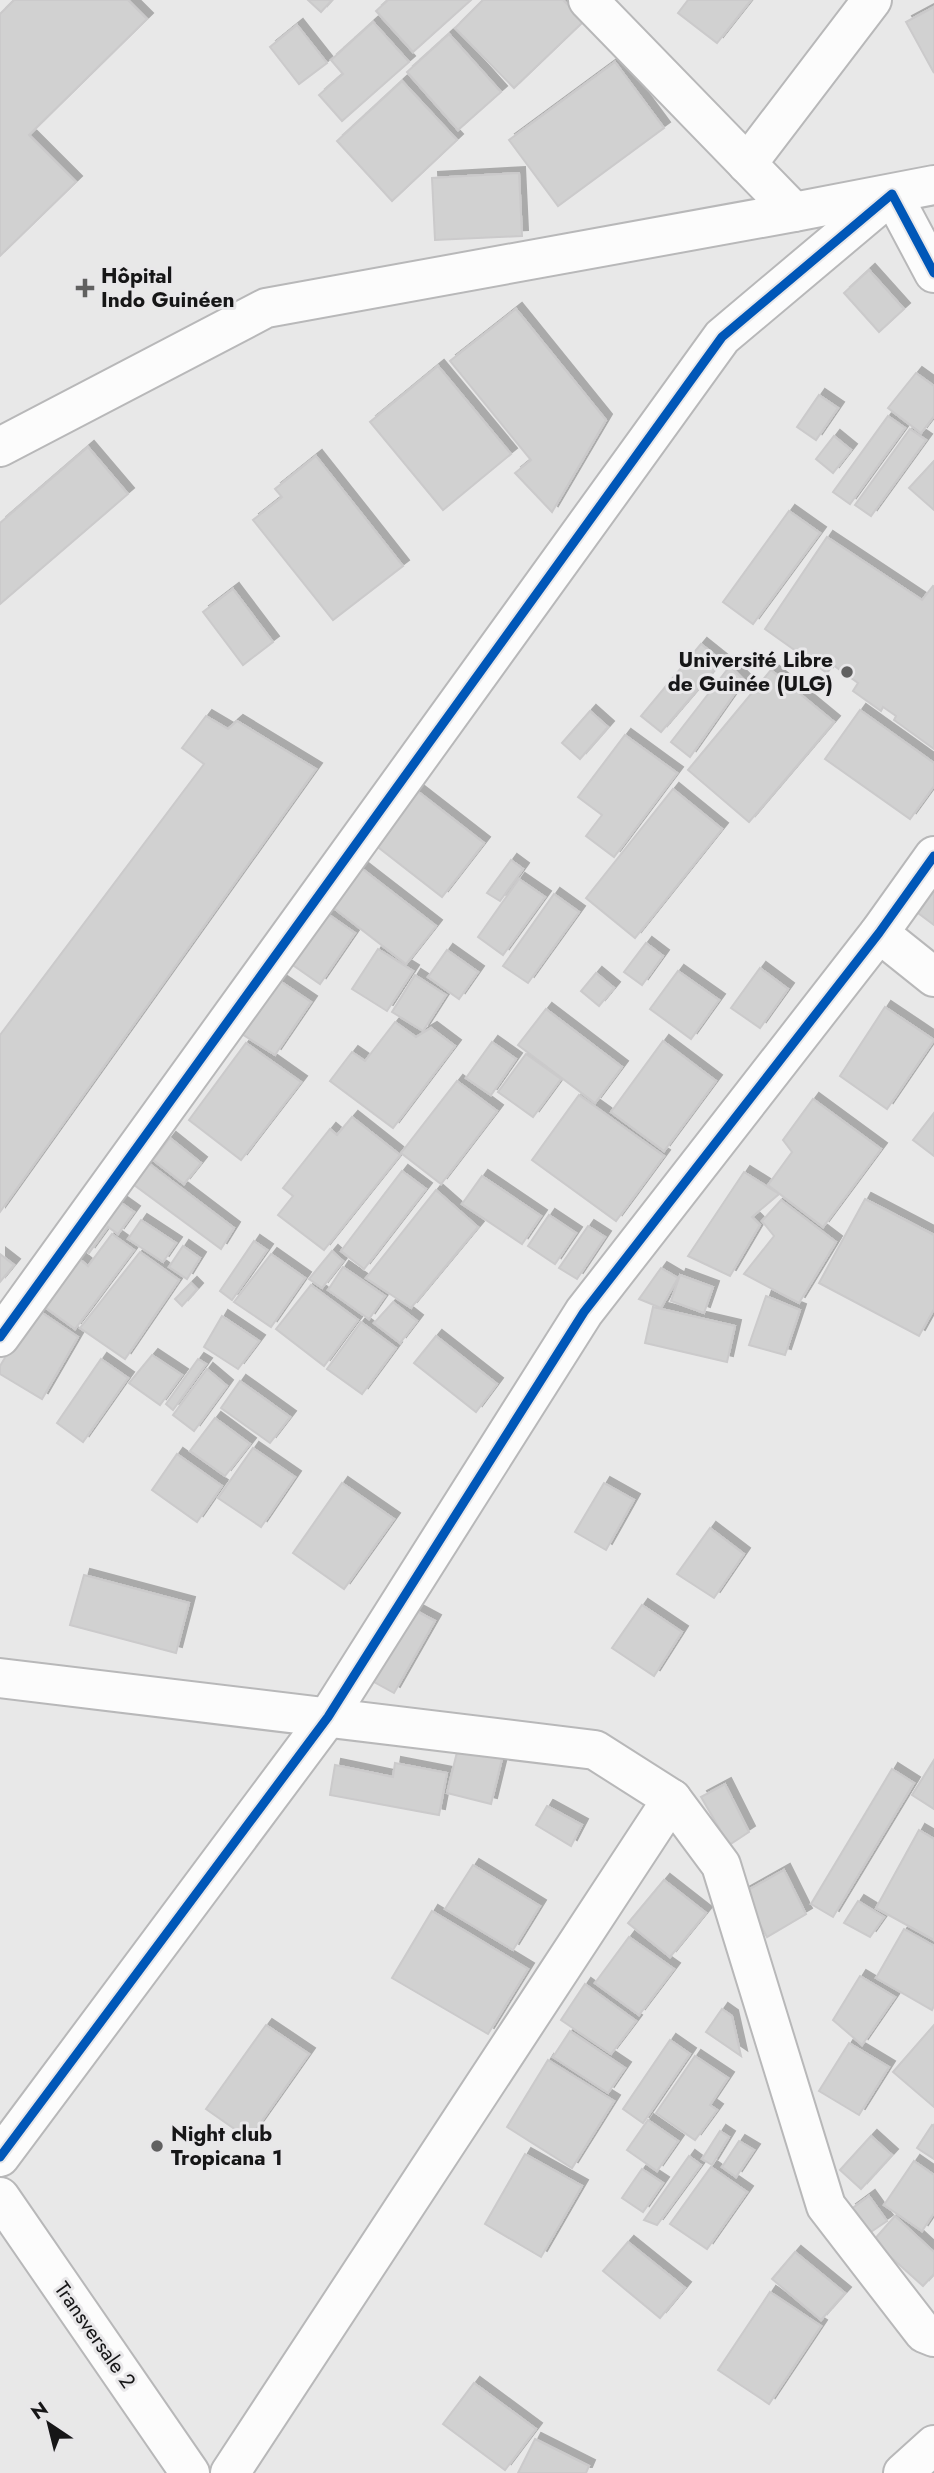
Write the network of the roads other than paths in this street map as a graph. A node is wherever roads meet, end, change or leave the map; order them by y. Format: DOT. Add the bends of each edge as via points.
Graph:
graph roads {
  1 [pos="588,0"];
  2 [pos="872,0"];
  3 [pos="747,164"];
  4 [pos="934,185"];
  5 [pos="892,194"];
  6 [pos="794,212"];
  7 [pos="934,273"];
  8 [pos="0,447"];
  9 [pos="934,856"];
  10 [pos="879,933"];
  11 [pos="934,977"];
  12 [pos="0,1337"];
  13 [pos="0,1678"];
  14 [pos="328,1717"];
  15 [pos="672,1799"];
  16 [pos="0,2157"];
  17 [pos="0,2197"];
  18 [pos="934,2337"];
  19 [pos="934,2445"];
  20 [pos="190,2473"];
  21 [pos="230,2473"];
  22 [pos="903,2473"];
  1 -- 3 [label="street"];
  2 -- 3 [label="street"];
  3 -- 6 [label="street"];
  4 -- 5 [label="street"];
  5 -- 6 [label="street"];
  5 -- 7 [label="street"];
  5 -- 12 [label="street" via="722,337"];
  6 -- 8 [label="street" via="266,308"];
  9 -- 10 [label="street"];
  10 -- 11 [label="street"];
  10 -- 14 [label="street" via="584,1312"];
  13 -- 14 [label="street"];
  14 -- 15 [label="street" via="595,1751"];
  14 -- 16 [label="street"];
  15 -- 18 [label="street" via="721,1865 826,2206 923,2333"];
  15 -- 21 [label="street"];
  17 -- 20 [label="street, Transversale 2"];
  19 -- 22 [label="street"];
}
